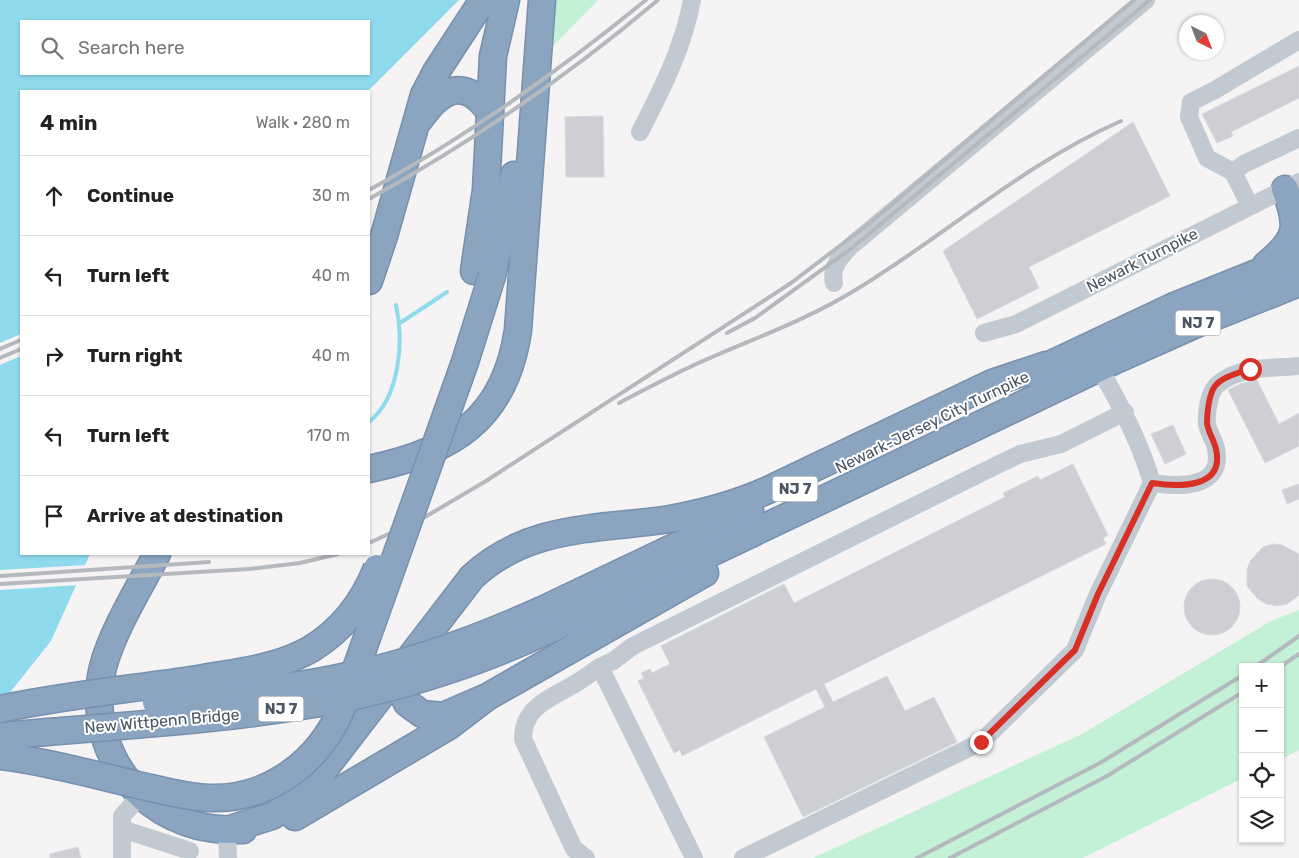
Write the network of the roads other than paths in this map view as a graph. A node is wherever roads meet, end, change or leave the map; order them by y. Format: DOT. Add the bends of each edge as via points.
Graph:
graph roads {
  1 [pos="483,0"];
  2 [pos="506,0"];
  3 [pos="692,0"];
  4 [pos="1146,0"];
  5 [pos="541,4"];
  6 [pos="1299,40"];
  7 [pos="490,112"];
  8 [pos="414,128"];
  9 [pos="640,132"];
  10 [pos="1299,138"];
  11 [pos="1233,172"];
  12 [pos="1292,186"];
  13 [pos="1250,206"];
  14 [pos="1299,256"];
  15 [pos="1258,271"];
  16 [pos="483,273"];
  17 [pos="370,277"];
  18 [pos="834,283"];
  19 [pos="1299,283"];
  20 [pos="984,333"];
  21 [pos="1046,365"];
  22 [pos="1299,366"];
  23 [pos="1100,368"];
  24 [pos="1125,412"];
  25 [pos="906,461"];
  26 [pos="370,469"];
  27 [pos="1152,483"];
  28 [pos="156,555"];
  29 [pos="547,619"];
  30 [pos="426,640"];
  31 [pos="606,664"];
  32 [pos="487,697"];
  33 [pos="0,711"];
  34 [pos="0,736"];
  35 [pos="0,756"];
  36 [pos="141,795"];
  37 [pos="195,825"];
  38 [pos="122,829"];
  39 [pos="227,830"];
  40 [pos="189,854"];
  41 [pos="122,858"];
  42 [pos="228,858"];
  43 [pos="586,858"];
  44 [pos="694,858"];
  45 [pos="743,858"];
  1 -- 8 [label="highway" via="431,79 420,103"];
  2 -- 7 [label="highway" via="493,56"];
  3 -- 9 [label="street" via="673,66"];
  4 -- 18 [label="street" via="852,245 834,268"];
  5 -- 16 [label="highway" via="531,40 514,181"];
  5 -- 26 [label="highway" via="518,330 508,369 487,407 456,438 420,457"];
  6 -- 11 [label="street" via="1191,102 1189,117 1207,158"];
  7 -- 8 [label="highway" via="475,96 452,91 435,99"];
  7 -- 16 [label="highway"];
  8 -- 17 [label="highway"];
  10 -- 11 [label="street"];
  11 -- 13 [label="street"];
  12 -- 13 [label="street, Newark Turnpike"];
  12 -- 15 [label="highway" via="1296,217 1294,232 1280,253"];
  13 -- 20 [label="street, Newark Turnpike" via="1016,324"];
  14 -- 15 [label="highway, Newark-Jersey City Turnpike / NJ 7"];
  15 -- 21 [label="highway, Newark-Jersey City Turnpike / NJ 7"];
  16 -- 33 [label="highway, bridge" via="374,576 357,607 332,633 300,654 269,666 36,701"];
  16 -- 35 [label="highway, bridge" via="462,371 342,708 331,731 307,761 286,777 263,788 236,796 208,798"];
  19 -- 23 [label="highway, Newark-Jersey City Turnpike / NJ 7" via="1201,322"];
  21 -- 29 [label="highway, Newark-Jersey City Turnpike / NJ 7"];
  21 -- 30 [label="highway" via="992,383 768,490 736,502 670,519 552,534 515,546 472,577"];
  22 -- 27 [label="street" via="1250,369 1227,377 1216,385 1210,396 1207,424 1216,449 1217,465 1207,478 1194,484 1177,487"];
  23 -- 24 [label="street"];
  23 -- 25 [label="highway, Newark-Jersey City Turnpike / NJ 7"];
  24 -- 27 [label="street"];
  24 -- 31 [label="street" via="1061,444 1020,454 995,466 633,646"];
  25 -- 29 [label="highway, Newark-Jersey City Turnpike / NJ 7"];
  25 -- 32 [label="highway"];
  27 -- 45 [label="street" via="1098,594 1075,650 981,742"];
  28 -- 36 [label="highway" via="111,646 103,667 100,689 101,724 108,748 126,779"];
  29 -- 33 [label="highway, New Wittpenn Bridge / NJ 7, bridge" via="338,678 229,694 58,711"];
  29 -- 34 [label="highway, New Wittpenn Bridge / NJ 7, bridge" via="494,653 444,671 338,700 236,715"];
  30 -- 32 [label="highway" via="403,679 403,694 410,706 422,714 443,716"];
  30 -- 39 [label="highway" via="303,797 272,816"];
  31 -- 43 [label="street" via="530,712 523,726 523,739 574,848"];
  31 -- 44 [label="street"];
  32 -- 39 [label="highway" via="449,726 296,816 266,828"];
  36 -- 37 [label="highway" via="166,814"];
  36 -- 38 [label="street" via="122,816"];
  37 -- 39 [label="highway"];
  37 -- 40 [label="street"];
  38 -- 40 [label="street"];
  38 -- 41 [label="street"];
  39 -- 42 [label="street"];
}
